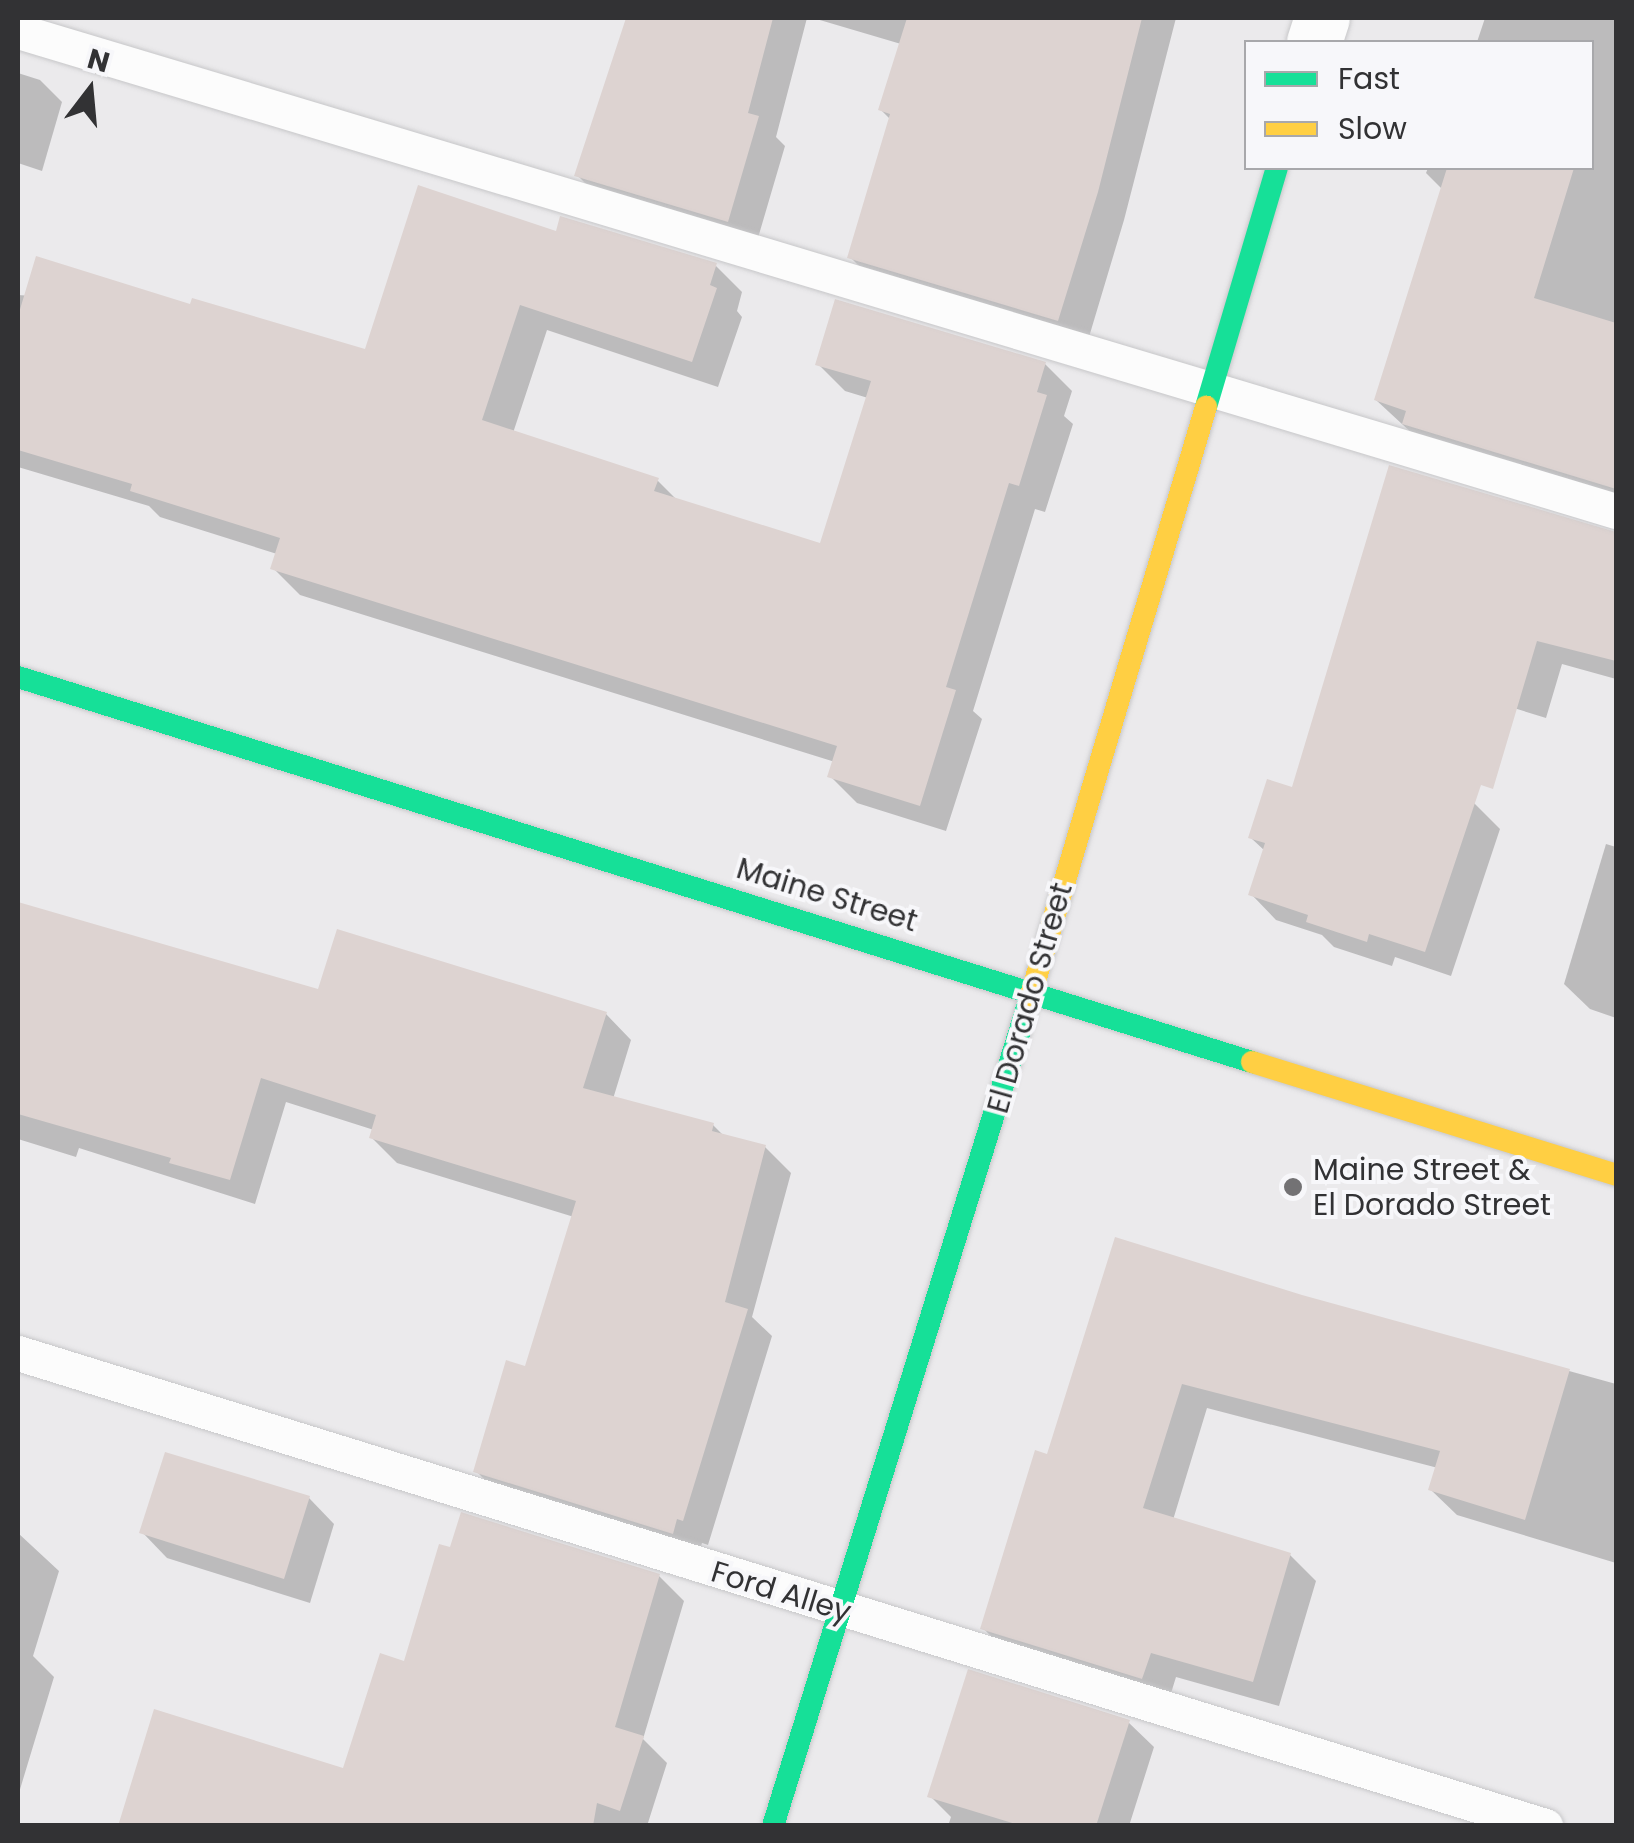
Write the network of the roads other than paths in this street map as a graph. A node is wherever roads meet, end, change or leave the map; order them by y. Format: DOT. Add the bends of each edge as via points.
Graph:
graph roads {
  1 [pos="18,30"];
  2 [pos="1276,170"];
  3 [pos="1209,392"];
  4 [pos="1616,511"];
  5 [pos="18,677"];
  6 [pos="1030,990"];
  7 [pos="1616,1175"];
  8 [pos="18,1353"];
  9 [pos="841,1611"];
  10 [pos="773,1826"];
  11 [pos="1545,1826"];
  1 -- 3 [label="lane"];
  2 -- 3 [label="street, El Dorado Street"];
  3 -- 4 [label="lane"];
  3 -- 6 [label="street, El Dorado Street"];
  5 -- 6 [label="street, Maine Street"];
  6 -- 7 [label="street, Maine Street"];
  6 -- 9 [label="street, El Dorado Street"];
  8 -- 9 [label="lane, Ford Alley"];
  9 -- 10 [label="street, El Dorado Street"];
  9 -- 11 [label="lane, Ford Alley"];
}
